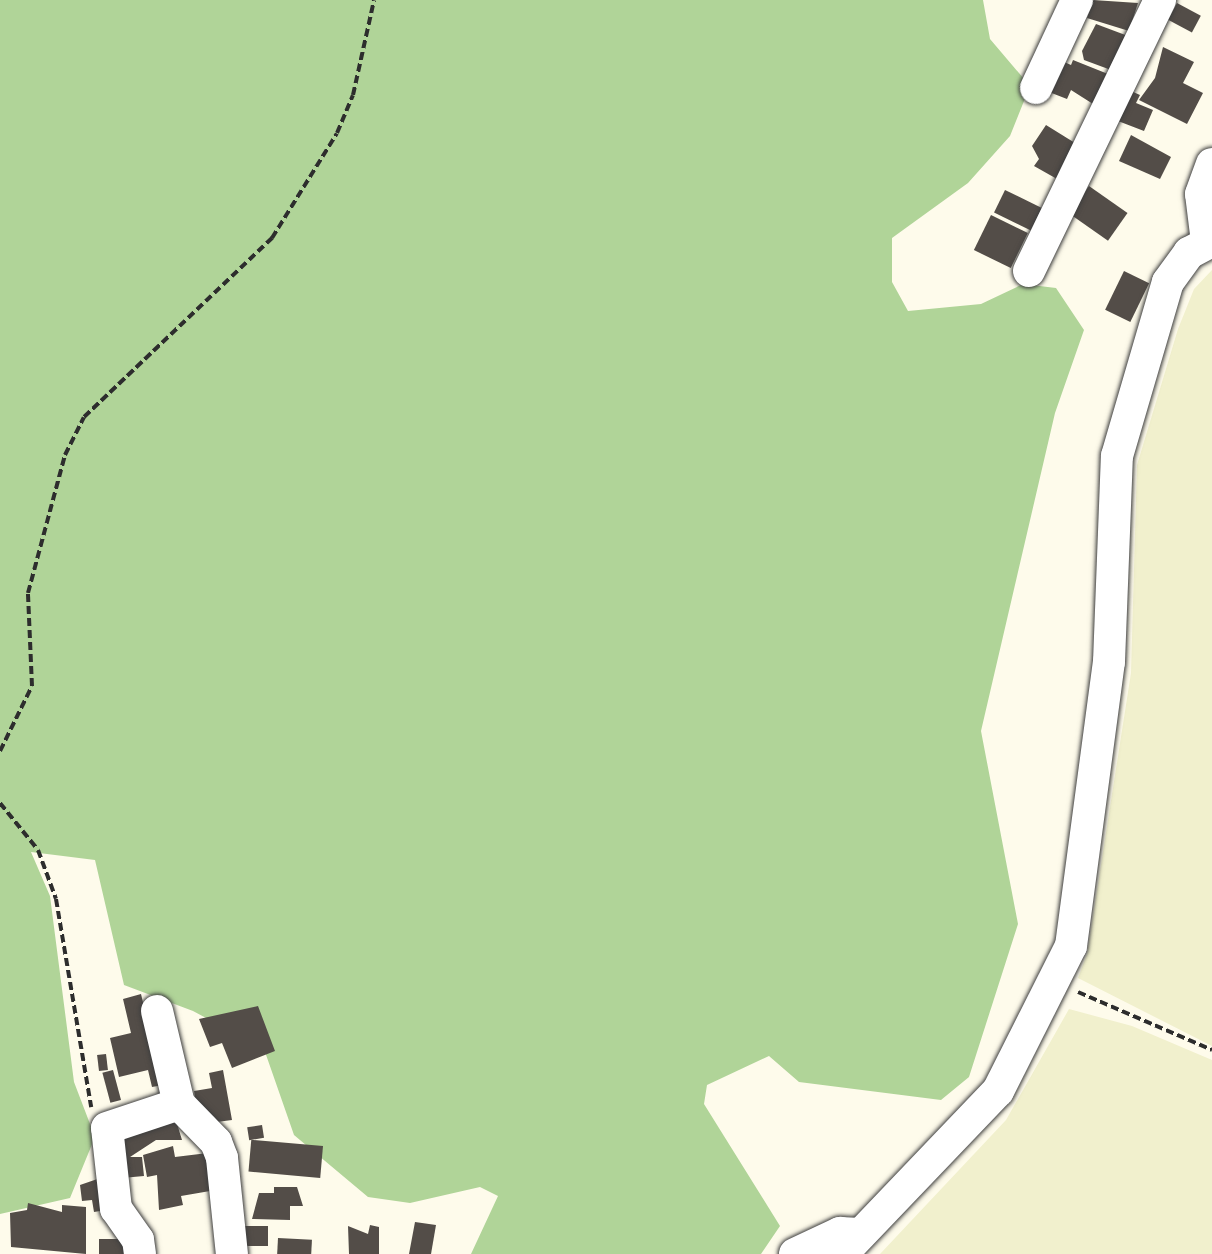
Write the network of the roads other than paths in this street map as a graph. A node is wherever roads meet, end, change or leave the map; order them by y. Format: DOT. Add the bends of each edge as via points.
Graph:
graph roads {
  1 [pos="1077,0"];
  2 [pos="1160,0"];
  3 [pos="1036,88"];
  4 [pos="1212,164"];
  5 [pos="1209,241"];
  6 [pos="1029,271"];
  7 [pos="157,1011"];
  8 [pos="179,1104"];
  9 [pos="851,1244"];
  10 [pos="140,1254"];
  11 [pos="232,1254"];
  12 [pos="795,1254"];
  1 -- 3 [label="street"];
  2 -- 6 [label="street"];
  4 -- 5 [label="street" via="1201,194"];
  5 -- 9 [label="street" via="1189,253 1168,282 1117,456 1109,662 1071,946 998,1091"];
  7 -- 8 [label="street"];
  8 -- 10 [label="street" via="107,1128 116,1209"];
  8 -- 11 [label="street" via="216,1142 222,1158"];
  9 -- 12 [label="street" via="840,1233"];
}
